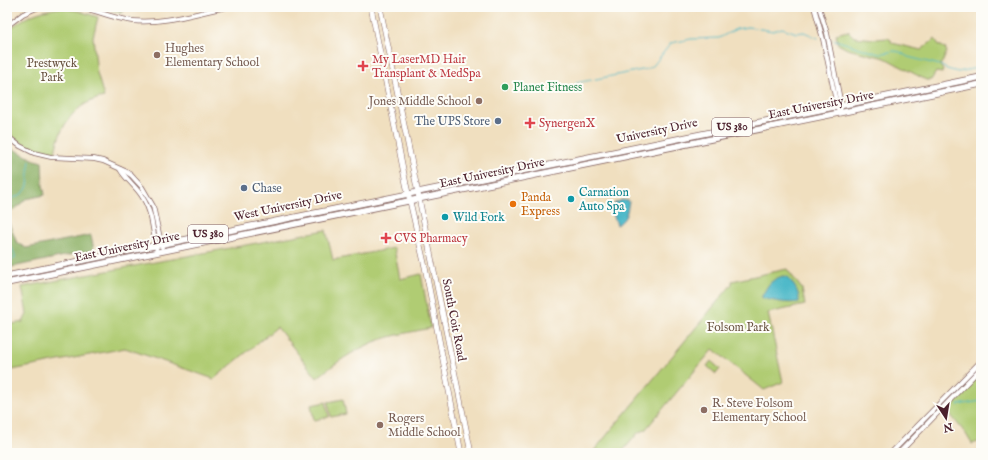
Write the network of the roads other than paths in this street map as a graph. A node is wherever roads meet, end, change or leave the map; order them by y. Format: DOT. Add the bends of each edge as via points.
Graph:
graph roads {
  1 [pos="39,7"];
  2 [pos="82,7"];
  3 [pos="227,7"];
  4 [pos="370,7"];
  5 [pos="380,7"];
  6 [pos="814,7"];
  7 [pos="819,7"];
  8 [pos="7,26"];
  9 [pos="388,46"];
  10 [pos="379,48"];
  11 [pos="981,76"];
  12 [pos="981,84"];
  13 [pos="400,105"];
  14 [pos="391,106"];
  15 [pos="839,106"];
  16 [pos="840,113"];
  17 [pos="7,136"];
  18 [pos="120,169"];
  19 [pos="418,191"];
  20 [pos="408,193"];
  21 [pos="420,199"];
  22 [pos="410,201"];
  23 [pos="162,244"];
  24 [pos="155,245"];
  25 [pos="163,251"];
  26 [pos="157,252"];
  27 [pos="433,266"];
  28 [pos="425,267"];
  29 [pos="7,276"];
  30 [pos="7,283"];
  31 [pos="981,361"];
  32 [pos="981,368"];
  33 [pos="459,395"];
  34 [pos="450,398"];
  35 [pos="468,441"];
  36 [pos="459,443"];
  37 [pos="462,453"];
  38 [pos="471,453"];
  39 [pos="891,453"];
  40 [pos="899,453"];
  1 -- 8 [label="street" via="23,14"];
  2 -- 3 [label="street" via="112,17 142,21 171,19"];
  4 -- 10 [label="main road, South Coit Road"];
  5 -- 9 [label="main road, South Coit Road"];
  6 -- 15 [label="street"];
  7 -- 15 [label="street" via="827,33"];
  9 -- 10 [label="main road"];
  9 -- 13 [label="main road, South Coit Road"];
  10 -- 14 [label="main road, South Coit Road"];
  11 -- 15 [label="highway, University Drive / US 380"];
  12 -- 16 [label="highway, East University Drive / US 380"];
  13 -- 14 [label="main road"];
  13 -- 19 [label="main road, South Coit Road"];
  14 -- 20 [label="main road, South Coit Road"];
  15 -- 16 [label="street"];
  15 -- 19 [label="highway, University Drive / US 380"];
  16 -- 21 [label="highway, East University Drive / US 380"];
  17 -- 18 [label="street" via="34,153 51,157 94,159"];
  18 -- 23 [label="street" via="137,180 149,198 156,214"];
  18 -- 24 [label="street" via="144,199"];
  19 -- 20 [label="highway, University Drive / US 380"];
  19 -- 21 [label="main road, South Coit Road"];
  20 -- 22 [label="main road, South Coit Road"];
  20 -- 23 [label="highway, West University Drive / US 380"];
  21 -- 22 [label="highway, East University Drive / US 380"];
  21 -- 27 [label="main road, South Coit Road"];
  22 -- 25 [label="highway, East University Drive / US 380"];
  22 -- 28 [label="main road, South Coit Road"];
  23 -- 24 [label="highway, West University Drive / US 380"];
  23 -- 25 [label="street"];
  24 -- 26 [label="street"];
  24 -- 29 [label="highway, West University Drive / US 380"];
  25 -- 26 [label="highway, East University Drive / US 380"];
  26 -- 30 [label="highway, East University Drive / US 380"];
  27 -- 28 [label="main road"];
  27 -- 33 [label="main road, South Coit Road"];
  28 -- 34 [label="main road, South Coit Road"];
  31 -- 39 [label="street"];
  32 -- 40 [label="street"];
  33 -- 34 [label="main road"];
  33 -- 35 [label="main road, South Coit Road"];
  34 -- 36 [label="main road, South Coit Road"];
  35 -- 36 [label="main road"];
  35 -- 38 [label="main road, South Coit Road"];
  36 -- 37 [label="main road, South Coit Road"];
}
